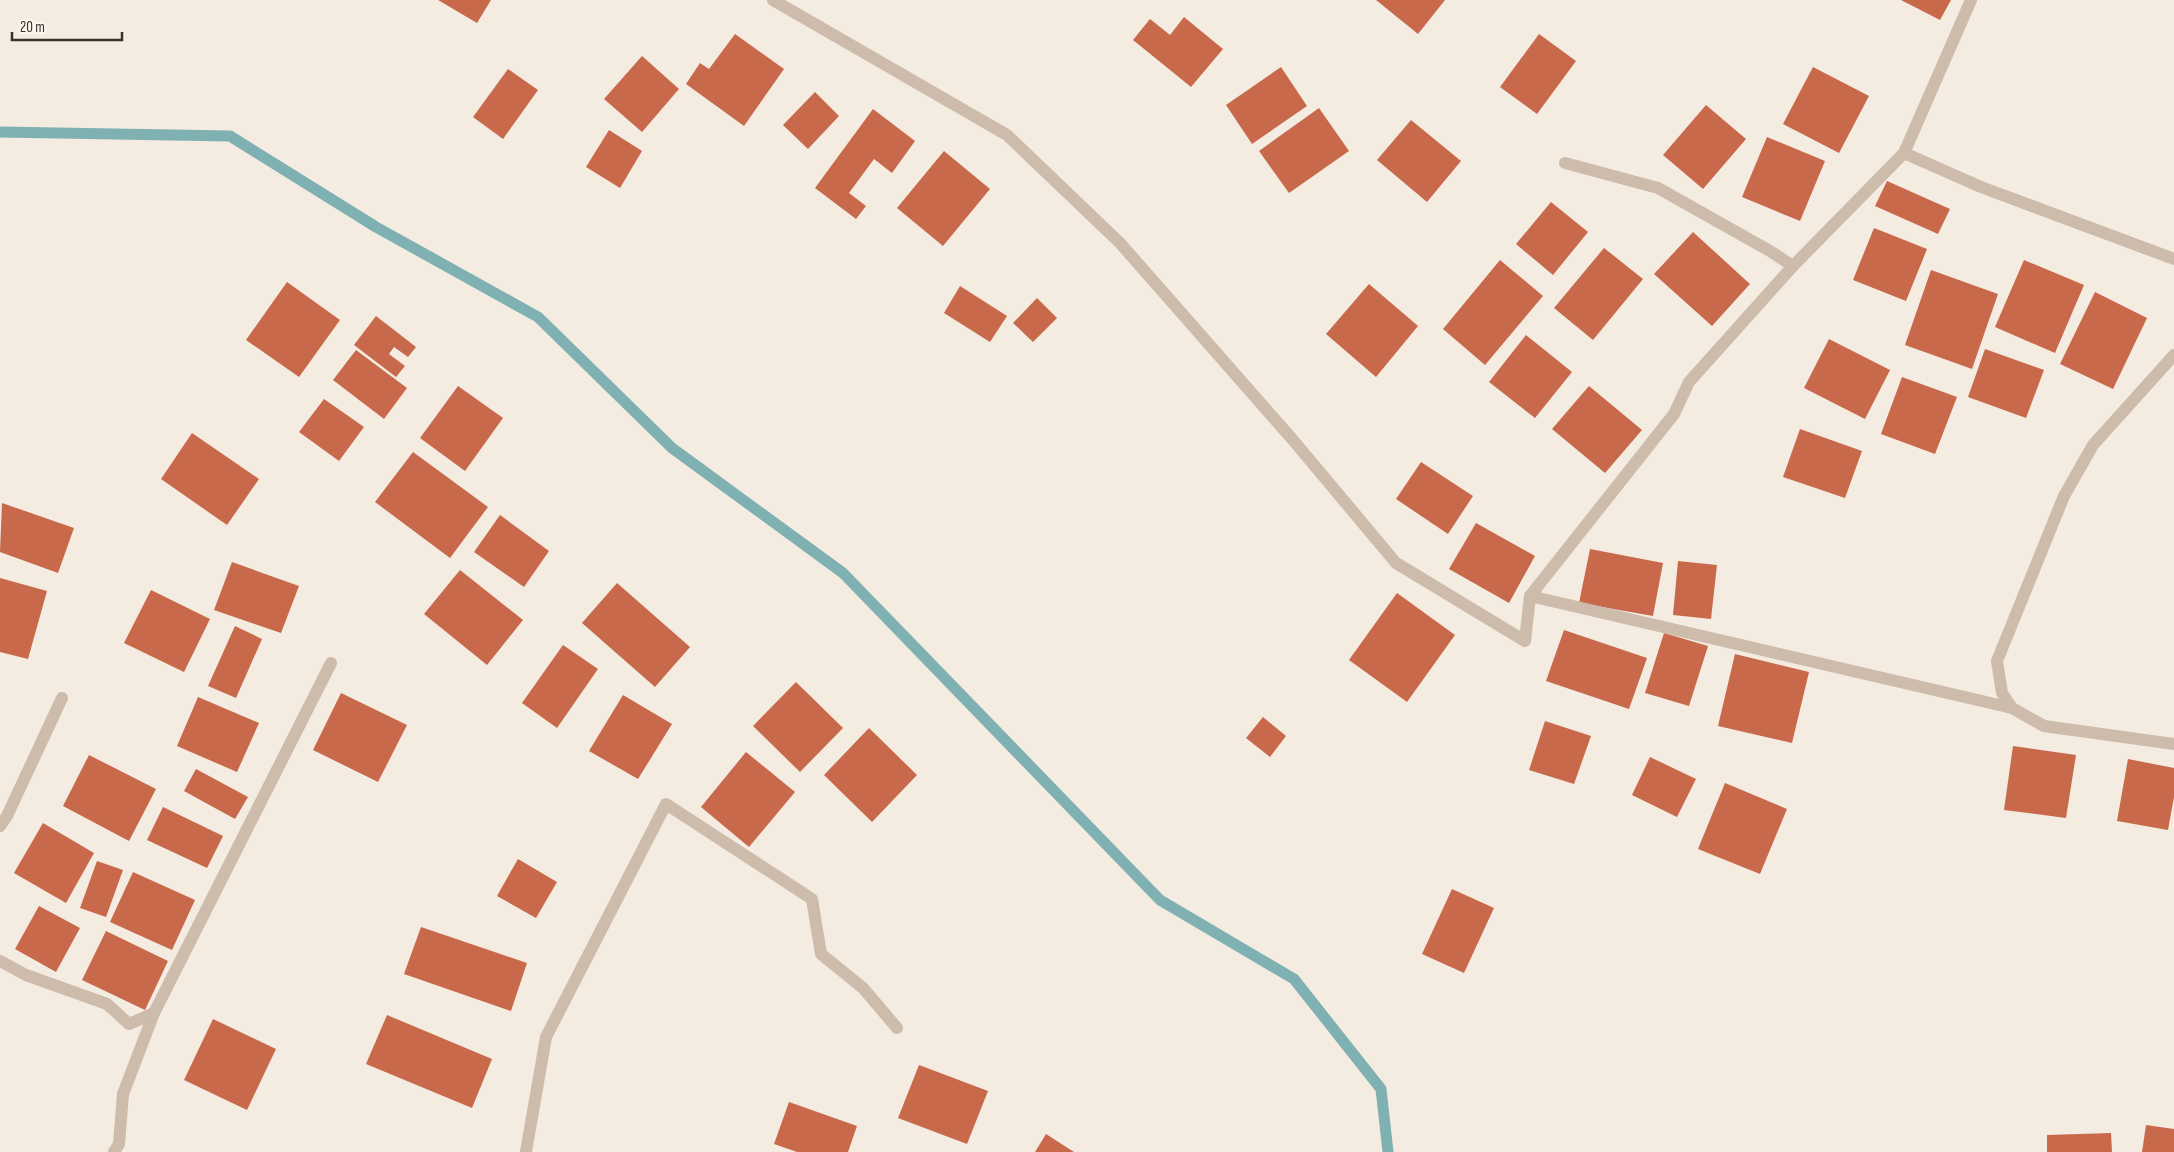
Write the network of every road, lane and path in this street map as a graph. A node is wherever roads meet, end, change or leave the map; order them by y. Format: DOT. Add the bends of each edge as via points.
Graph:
graph roads {
  1 [pos="773,0"];
  2 [pos="1971,0"];
  3 [pos="1904,153"];
  4 [pos="1565,163"];
  5 [pos="2174,259"];
  6 [pos="1793,266"];
  7 [pos="2174,356"];
  8 [pos="1530,596"];
  9 [pos="331,663"];
  10 [pos="62,698"];
  11 [pos="2012,708"];
  12 [pos="2174,744"];
  13 [pos="0,826"];
  14 [pos="0,961"];
  15 [pos="154,1013"];
  16 [pos="898,1028"];
  17 [pos="114,1152"];
  18 [pos="526,1152"];
  1 -- 8 [label="street" via="1007,135 1120,244 1293,440 1396,563 1525,641"];
  2 -- 3 [label="street"];
  3 -- 5 [label="street" via="1981,187"];
  3 -- 6 [label="street"];
  4 -- 6 [label="street" via="1658,188"];
  6 -- 8 [label="street" via="1689,382 1674,414"];
  7 -- 11 [label="street" via="2093,445 2064,496 1997,661 2002,693"];
  8 -- 11 [label="street"];
  9 -- 15 [label="street"];
  10 -- 13 [label="street"];
  11 -- 12 [label="street" via="2044,726"];
  14 -- 15 [label="street" via="26,975 107,1004 130,1024"];
  15 -- 17 [label="street" via="123,1094 119,1144"];
  16 -- 18 [label="street" via="863,988 821,954 812,899 666,804 546,1037"];
}
